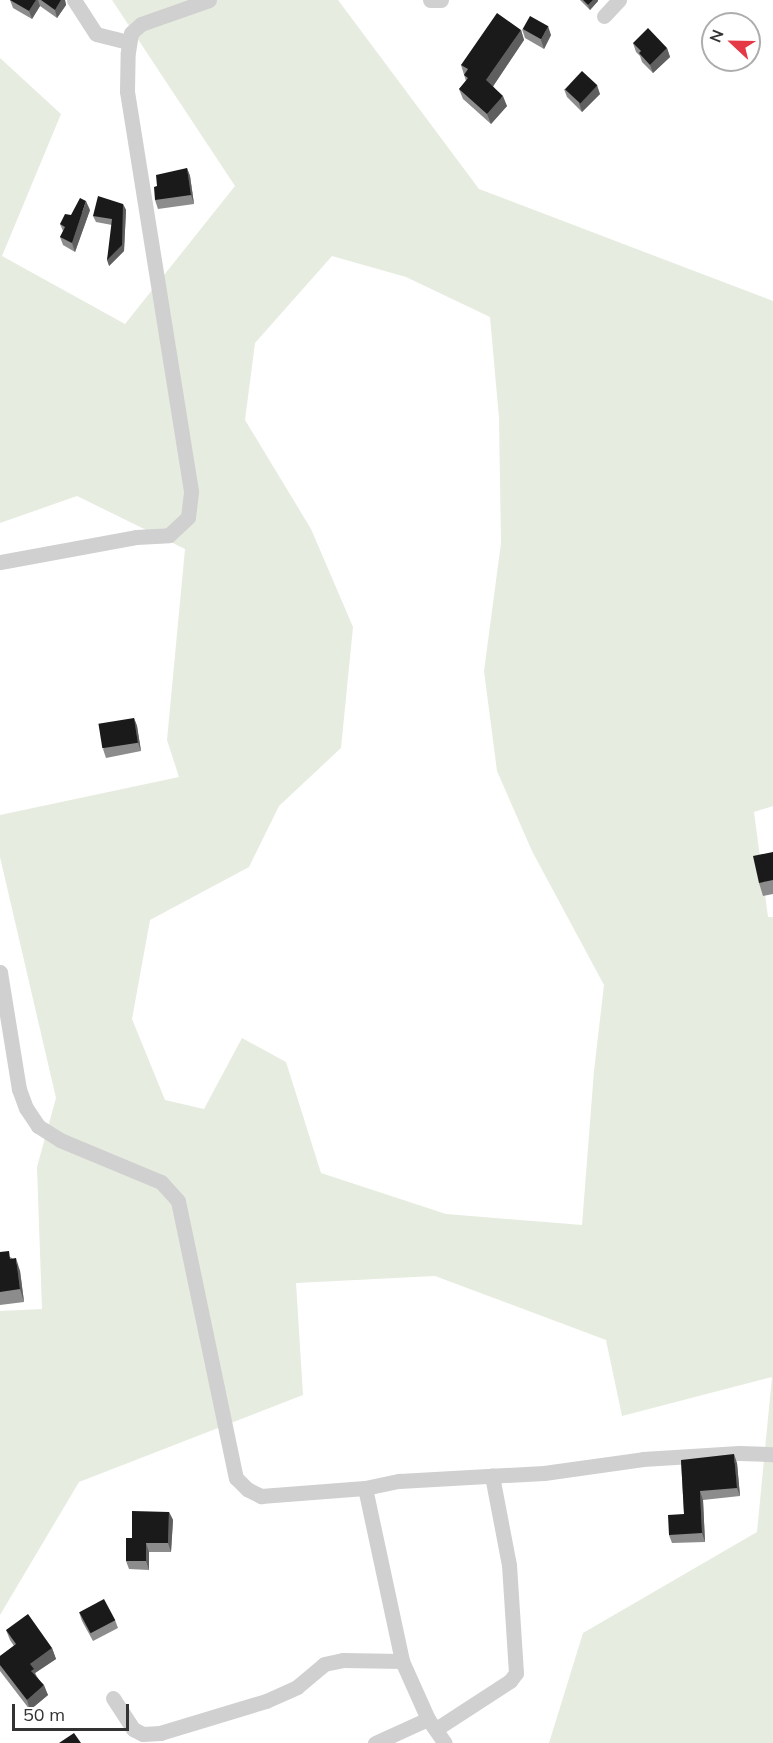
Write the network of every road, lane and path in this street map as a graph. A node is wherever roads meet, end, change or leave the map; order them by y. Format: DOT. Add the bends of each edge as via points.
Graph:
graph roads {
  1 [pos="74,0"];
  2 [pos="208,0"];
  3 [pos="430,0"];
  4 [pos="441,0"];
  5 [pos="619,0"];
  6 [pos="604,16"];
  7 [pos="128,42"];
  8 [pos="0,562"];
  9 [pos="0,972"];
  10 [pos="773,1454"];
  11 [pos="492,1476"];
  12 [pos="365,1488"];
  13 [pos="402,1661"];
  14 [pos="113,1698"];
  15 [pos="432,1724"];
  16 [pos="375,1743"];
  17 [pos="445,1743"];
  1 -- 7 [label="street" via="96,34"];
  2 -- 7 [label="street" via="141,24"];
  3 -- 4 [label="street"];
  5 -- 6 [label="street"];
  7 -- 8 [label="street" via="128,91 191,491 188,517 168,535 136,537"];
  9 -- 12 [label="street" via="19,1089 38,1126 60,1140 161,1182 178,1201 236,1478 261,1496"];
  10 -- 11 [label="street" via="643,1459"];
  11 -- 12 [label="street" via="399,1480"];
  11 -- 15 [label="street" via="508,1565 516,1673 510,1681"];
  12 -- 13 [label="street"];
  13 -- 14 [label="street" via="343,1660 324,1664 297,1687 266,1701 160,1733 143,1734 132,1729"];
  13 -- 15 [label="street"];
  15 -- 16 [label="street"];
  15 -- 17 [label="street"];
}
